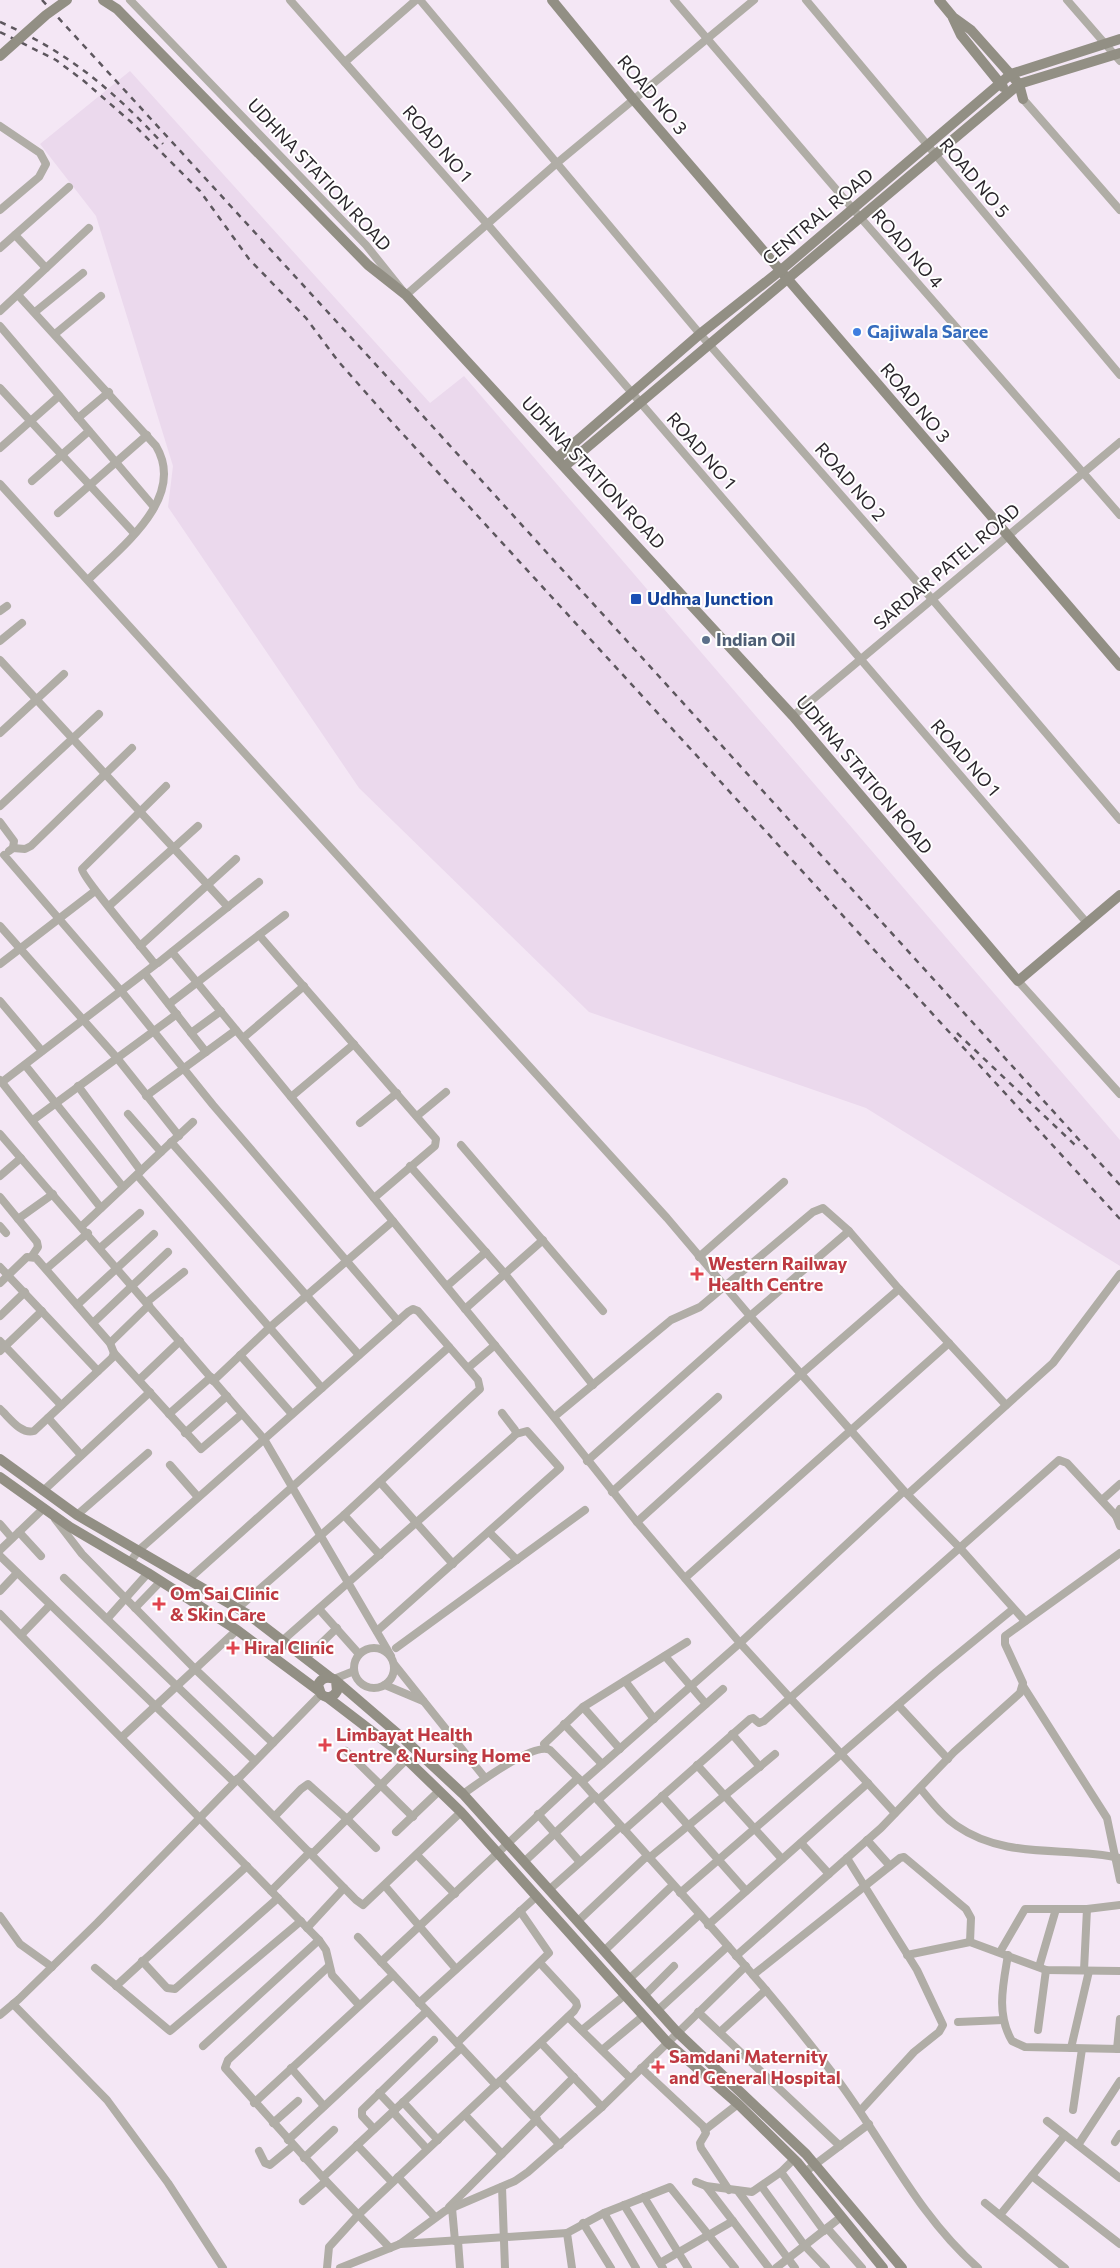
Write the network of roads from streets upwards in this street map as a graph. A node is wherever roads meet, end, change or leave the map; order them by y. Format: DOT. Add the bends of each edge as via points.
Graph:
graph roads {
  1 [pos="67,0"];
  2 [pos="103,0"];
  3 [pos="130,0"];
  4 [pos="290,0"];
  5 [pos="416,0"];
  6 [pos="420,0"];
  7 [pos="552,0"];
  8 [pos="674,0"];
  9 [pos="754,0"];
  10 [pos="806,0"];
  11 [pos="938,0"];
  12 [pos="1067,0"];
  13 [pos="953,17"];
  14 [pos="708,38"];
  15 [pos="1120,38"];
  16 [pos="1104,43"];
  17 [pos="0,56"];
  18 [pos="1118,56"];
  19 [pos="345,62"];
  20 [pos="1011,74"];
  21 [pos="999,83"];
  22 [pos="1019,84"];
  23 [pos="1007,93"];
  24 [pos="633,99"];
  25 [pos="1023,99"];
  26 [pos="0,126"];
  27 [pos="927,145"];
  28 [pos="935,154"];
  29 [pos="557,163"];
  30 [pos="69,187"];
  31 [pos="0,210"];
  32 [pos="1120,210"];
  33 [pos="856,213"];
  34 [pos="488,225"];
  35 [pos="89,228"];
  36 [pos="15,235"];
  37 [pos="0,248"];
  38 [pos="46,268"];
  39 [pos="82,273"];
  40 [pos="784,274"];
  41 [pos="18,294"];
  42 [pos="406,295"];
  43 [pos="101,296"];
  44 [pos="0,312"];
  45 [pos="35,312"];
  46 [pos="0,326"];
  47 [pos="55,334"];
  48 [pos="700,334"];
  49 [pos="708,344"];
  50 [pos="1120,374"];
  51 [pos="0,388"];
  52 [pos="109,392"];
  53 [pos="632,393"];
  54 [pos="59,396"];
  55 [pos="640,402"];
  56 [pos="78,418"];
  57 [pos="30,421"];
  58 [pos="89,431"];
  59 [pos="147,435"];
  60 [pos="1120,442"];
  61 [pos="0,448"];
  62 [pos="61,455"];
  63 [pos="116,462"];
  64 [pos="561,462"];
  65 [pos="1083,472"];
  66 [pos="32,481"];
  67 [pos="0,484"];
  68 [pos="90,485"];
  69 [pos="154,507"];
  70 [pos="58,513"];
  71 [pos="1120,515"];
  72 [pos="134,533"];
  73 [pos="1007,536"];
  74 [pos="88,580"];
  75 [pos="932,599"];
  76 [pos="22,623"];
  77 [pos="0,642"];
  78 [pos="861,659"];
  79 [pos="0,660"];
  80 [pos="1120,666"];
  81 [pos="64,674"];
  82 [pos="36,700"];
  83 [pos="99,714"];
  84 [pos="793,716"];
  85 [pos="0,734"];
  86 [pos="72,739"];
  87 [pos="132,748"];
  88 [pos="104,775"];
  89 [pos="166,786"];
  90 [pos="0,806"];
  91 [pos="139,812"];
  92 [pos="1120,820"];
  93 [pos="0,822"];
  94 [pos="198,826"];
  95 [pos="13,848"];
  96 [pos="174,849"];
  97 [pos="2,856"];
  98 [pos="236,859"];
  99 [pos="259,882"];
  100 [pos="207,885"];
  101 [pos="95,891"];
  102 [pos="1120,895"];
  103 [pos="109,906"];
  104 [pos="228,907"];
  105 [pos="285,915"];
  106 [pos="59,919"];
  107 [pos="1087,923"];
  108 [pos="0,926"];
  109 [pos="260,935"];
  110 [pos="140,946"];
  111 [pos="20,949"];
  112 [pos="172,952"];
  113 [pos="0,964"];
  114 [pos="156,964"];
  115 [pos="145,974"];
  116 [pos="1018,981"];
  117 [pos="198,982"];
  118 [pos="304,986"];
  119 [pos="122,992"];
  120 [pos="1,1004"];
  121 [pos="169,1004"];
  122 [pos="220,1010"];
  123 [pos="177,1014"];
  124 [pos="84,1021"];
  125 [pos="236,1030"];
  126 [pos="154,1031"];
  127 [pos="191,1034"];
  128 [pos="243,1038"];
  129 [pos="354,1044"];
  130 [pos="42,1052"];
  131 [pos="206,1052"];
  132 [pos="117,1058"];
  133 [pos="25,1065"];
  134 [pos="184,1068"];
  135 [pos="1,1081"];
  136 [pos="78,1086"];
  137 [pos="446,1092"];
  138 [pos="397,1093"];
  139 [pos="1120,1094"];
  140 [pos="146,1096"];
  141 [pos="291,1097"];
  142 [pos="56,1103"];
  143 [pos="128,1114"];
  144 [pos="417,1116"];
  145 [pos="33,1120"];
  146 [pos="193,1122"];
  147 [pos="360,1123"];
  148 [pos="178,1136"];
  149 [pos="1,1138"];
  150 [pos="172,1142"];
  151 [pos="460,1145"];
  152 [pos="161,1152"];
  153 [pos="21,1158"];
  154 [pos="410,1166"];
  155 [pos="139,1173"];
  156 [pos="0,1176"];
  157 [pos="784,1182"];
  158 [pos="123,1187"];
  159 [pos="53,1194"];
  160 [pos="0,1198"];
  161 [pos="374,1198"];
  162 [pos="101,1208"];
  163 [pos="140,1213"];
  164 [pos="18,1219"];
  165 [pos="393,1221"];
  166 [pos="0,1226"];
  167 [pos="82,1226"];
  168 [pos="849,1231"];
  169 [pos="6,1233"];
  170 [pos="88,1233"];
  171 [pos="154,1234"];
  172 [pos="543,1240"];
  173 [pos="100,1248"];
  174 [pos="168,1252"];
  175 [pos="486,1252"];
  176 [pos="32,1256"];
  177 [pos="699,1257"];
  178 [pos="347,1262"];
  179 [pos="0,1267"];
  180 [pos="117,1267"];
  181 [pos="46,1269"];
  182 [pos="184,1272"];
  183 [pos="505,1274"];
  184 [pos="1120,1274"];
  185 [pos="8,1275"];
  186 [pos="0,1283"];
  187 [pos="133,1286"];
  188 [pos="447,1286"];
  189 [pos="725,1287"];
  190 [pos="899,1289"];
  191 [pos="25,1292"];
  192 [pos="307,1296"];
  193 [pos="148,1304"];
  194 [pos="77,1305"];
  195 [pos="465,1308"];
  196 [pos="42,1311"];
  197 [pos="603,1311"];
  198 [pos="0,1316"];
  199 [pos="750,1316"];
  200 [pos="398,1321"];
  201 [pos="93,1323"];
  202 [pos="269,1328"];
  203 [pos="180,1341"];
  204 [pos="110,1342"];
  205 [pos="950,1343"];
  206 [pos="495,1345"];
  207 [pos="2,1346"];
  208 [pos="449,1347"];
  209 [pos="114,1353"];
  210 [pos="240,1355"];
  211 [pos="359,1355"];
  212 [pos="468,1368"];
  213 [pos="98,1371"];
  214 [pos="800,1374"];
  215 [pos="212,1379"];
  216 [pos="139,1380"];
  217 [pos="593,1386"];
  218 [pos="322,1388"];
  219 [pos="150,1392"];
  220 [pos="227,1396"];
  221 [pos="718,1397"];
  222 [pos="61,1405"];
  223 [pos="1006,1405"];
  224 [pos="0,1409"];
  225 [pos="169,1414"];
  226 [pos="242,1414"];
  227 [pos="292,1414"];
  228 [pos="502,1414"];
  229 [pos="554,1417"];
  230 [pos="48,1418"];
  231 [pos="852,1432"];
  232 [pos="185,1433"];
  233 [pos="516,1434"];
  234 [pos="264,1440"];
  235 [pos="148,1453"];
  236 [pos="81,1455"];
  237 [pos="0,1459"];
  238 [pos="587,1461"];
  239 [pos="170,1465"];
  240 [pos="0,1477"];
  241 [pos="380,1482"];
  242 [pos="1120,1484"];
  243 [pos="292,1487"];
  244 [pos="43,1491"];
  245 [pos="612,1492"];
  246 [pos="906,1493"];
  247 [pos="198,1497"];
  248 [pos="1102,1500"];
  249 [pos="44,1508"];
  250 [pos="585,1510"];
  251 [pos="1118,1513"];
  252 [pos="53,1515"];
  253 [pos="77,1515"];
  254 [pos="344,1515"];
  255 [pos="417,1522"];
  256 [pos="637,1522"];
  257 [pos="0,1524"];
  258 [pos="1120,1526"];
  259 [pos="19,1532"];
  260 [pos="489,1532"];
  261 [pos="320,1536"];
  262 [pos="12,1538"];
  263 [pos="959,1547"];
  264 [pos="0,1550"];
  265 [pos="139,1550"];
  266 [pos="1120,1554"];
  267 [pos="380,1555"];
  268 [pos="0,1556"];
  269 [pos="41,1556"];
  270 [pos="517,1560"];
  271 [pos="130,1562"];
  272 [pos="453,1564"];
  273 [pos="17,1573"];
  274 [pos="148,1573"];
  275 [pos="64,1578"];
  276 [pos="685,1578"];
  277 [pos="189,1579"];
  278 [pos="161,1581"];
  279 [pos="348,1584"];
  280 [pos="0,1591"];
  281 [pos="126,1598"];
  282 [pos="50,1604"];
  283 [pos="135,1608"];
  284 [pos="238,1608"];
  285 [pos="1013,1608"];
  286 [pos="319,1609"];
  287 [pos="0,1614"];
  288 [pos="107,1619"];
  289 [pos="1026,1621"];
  290 [pos="337,1628"];
  291 [pos="237,1630"];
  292 [pos="377,1631"];
  293 [pos="21,1635"];
  294 [pos="282,1641"];
  295 [pos="688,1642"];
  296 [pos="740,1643"];
  297 [pos="396,1648"];
  298 [pos="359,1654"];
  299 [pos="391,1656"];
  300 [pos="665,1656"];
  301 [pos="306,1658"];
  302 [pos="394,1664"];
  303 [pos="195,1669"];
  304 [pos="354,1671"];
  305 [pos="334,1679"];
  306 [pos="625,1681"];
  307 [pos="385,1685"];
  308 [pos="177,1686"];
  309 [pos="691,1686"];
  310 [pos="1023,1686"];
  311 [pos="723,1689"];
  312 [pos="322,1694"];
  313 [pos="791,1697"];
  314 [pos="425,1702"];
  315 [pos="706,1704"];
  316 [pos="898,1705"];
  317 [pos="154,1707"];
  318 [pos="583,1707"];
  319 [pos="654,1719"];
  320 [pos="564,1724"];
  321 [pos="732,1734"];
  322 [pos="122,1737"];
  323 [pos="273,1743"];
  324 [pos="546,1748"];
  325 [pos="620,1749"];
  326 [pos="346,1751"];
  327 [pos="841,1753"];
  328 [pos="775,1754"];
  329 [pos="406,1759"];
  330 [pos="948,1759"];
  331 [pos="255,1761"];
  332 [pos="602,1764"];
  333 [pos="697,1766"];
  334 [pos="760,1767"];
  335 [pos="485,1778"];
  336 [pos="580,1780"];
  337 [pos="236,1781"];
  338 [pos="868,1782"];
  339 [pos="381,1784"];
  340 [pos="920,1788"];
  341 [pos="440,1791"];
  342 [pos="463,1794"];
  343 [pos="725,1795"];
  344 [pos="662,1796"];
  345 [pos="596,1798"];
  346 [pos="460,1812"];
  347 [pos="895,1813"];
  348 [pos="538,1814"];
  349 [pos="275,1816"];
  350 [pos="413,1816"];
  351 [pos="200,1818"];
  352 [pos="347,1819"];
  353 [pos="688,1826"];
  354 [pos="623,1828"];
  355 [pos="754,1829"];
  356 [pos="396,1832"];
  357 [pos="555,1834"];
  358 [pos="867,1840"];
  359 [pos="801,1842"];
  360 [pos="507,1843"];
  361 [pos="376,1848"];
  362 [pos="311,1853"];
  363 [pos="498,1853"];
  364 [pos="417,1855"];
  365 [pos="648,1857"];
  366 [pos="847,1858"];
  367 [pos="1118,1858"];
  368 [pos="782,1859"];
  369 [pos="718,1860"];
  370 [pos="525,1861"];
  371 [pos="580,1862"];
  372 [pos="247,1866"];
  373 [pos="890,1866"];
  374 [pos="829,1874"];
  375 [pos="1120,1880"];
  376 [pos="673,1885"];
  377 [pos="385,1886"];
  378 [pos="864,1886"];
  379 [pos="344,1888"];
  380 [pos="550,1889"];
  381 [pos="271,1891"];
  382 [pos="746,1891"];
  383 [pos="680,1893"];
  384 [pos="455,1894"];
  385 [pos="537,1896"];
  386 [pos="278,1898"];
  387 [pos="1120,1905"];
  388 [pos="1056,1909"];
  389 [pos="1087,1909"];
  390 [pos="520,1911"];
  391 [pos="700,1915"];
  392 [pos="0,1916"];
  393 [pos="578,1921"];
  394 [pos="301,1922"];
  395 [pos="708,1925"];
  396 [pos="307,1928"];
  397 [pos="419,1928"];
  398 [pos="358,1937"];
  399 [pos="319,1940"];
  400 [pos="970,1942"];
  401 [pos="728,1946"];
  402 [pos="604,1951"];
  403 [pos="1000,1952"];
  404 [pos="907,1955"];
  405 [pos="1008,1955"];
  406 [pos="736,1956"];
  407 [pos="142,1961"];
  408 [pos="382,1962"];
  409 [pos="540,1963"];
  410 [pos="328,1966"];
  411 [pos="674,1966"];
  412 [pos="746,1966"];
  413 [pos="52,1967"];
  414 [pos="94,1968"];
  415 [pos="1043,1968"];
  416 [pos="456,1969"];
  417 [pos="1087,1970"];
  418 [pos="1120,1971"];
  419 [pos="393,1974"];
  420 [pos="753,1975"];
  421 [pos="629,1979"];
  422 [pos="116,1986"];
  423 [pos="766,1990"];
  424 [pos="625,1995"];
  425 [pos="644,1996"];
  426 [pos="420,2003"];
  427 [pos="13,2004"];
  428 [pos="360,2005"];
  429 [pos="427,2011"];
  430 [pos="657,2011"];
  431 [pos="698,2012"];
  432 [pos="0,2015"];
  433 [pos="643,2016"];
  434 [pos="568,2017"];
  435 [pos="1120,2019"];
  436 [pos="1003,2020"];
  437 [pos="958,2022"];
  438 [pos="582,2030"];
  439 [pos="1038,2030"];
  440 [pos="677,2032"];
  441 [pos="720,2032"];
  442 [pos="434,2040"];
  443 [pos="667,2042"];
  444 [pos="541,2043"];
  445 [pos="459,2045"];
  446 [pos="203,2046"];
  447 [pos="1071,2048"];
  448 [pos="1082,2049"];
  449 [pos="1119,2049"];
  450 [pos="602,2050"];
  451 [pos="291,2068"];
  452 [pos="641,2068"];
  453 [pos="574,2077"];
  454 [pos="630,2078"];
  455 [pos="1120,2081"];
  456 [pos="498,2083"];
  457 [pos="379,2093"];
  458 [pos="298,2101"];
  459 [pos="254,2102"];
  460 [pos="403,2102"];
  461 [pos="738,2104"];
  462 [pos="324,2106"];
  463 [pos="602,2107"];
  464 [pos="861,2110"];
  465 [pos="1073,2110"];
  466 [pos="394,2111"];
  467 [pos="465,2114"];
  468 [pos="536,2118"];
  469 [pos="1047,2122"];
  470 [pos="273,2124"];
  471 [pos="870,2124"];
  472 [pos="706,2129"];
  473 [pos="334,2130"];
  474 [pos="374,2130"];
  475 [pos="1120,2134"];
  476 [pos="1065,2135"];
  477 [pos="438,2140"];
  478 [pos="1115,2142"];
  479 [pos="291,2143"];
  480 [pos="358,2145"];
  481 [pos="560,2145"];
  482 [pos="1078,2145"];
  483 [pos="840,2146"];
  484 [pos="427,2149"];
  485 [pos="259,2151"];
  486 [pos="502,2154"];
  487 [pos="304,2158"];
  488 [pos="794,2159"];
  489 [pos="815,2164"];
  490 [pos="781,2172"];
  491 [pos="805,2172"];
  492 [pos="1032,2176"];
  493 [pos="1120,2178"];
  494 [pos="324,2179"];
  495 [pos="395,2179"];
  496 [pos="696,2182"];
  497 [pos="706,2186"];
  498 [pos="502,2187"];
  499 [pos="762,2187"];
  500 [pos="729,2190"];
  501 [pos="738,2191"];
  502 [pos="644,2197"];
  503 [pos="303,2201"];
  504 [pos="985,2203"];
  505 [pos="624,2205"];
  506 [pos="449,2210"];
  507 [pos="604,2214"];
  508 [pos="358,2215"];
  509 [pos="1000,2216"];
  510 [pos="435,2217"];
  511 [pos="842,2217"];
  512 [pos="733,2221"];
  513 [pos="583,2223"];
  514 [pos="826,2229"];
  515 [pos="567,2232"];
  516 [pos="708,2234"];
  517 [pos="504,2238"];
  518 [pos="457,2241"];
  519 [pos="400,2244"];
  520 [pos="1120,2244"];
  521 [pos="805,2246"];
  522 [pos="390,2248"];
  523 [pos="678,2252"];
  524 [pos="788,2259"];
  525 [pos="662,2266"];
  526 [pos="223,2268"];
  527 [pos="327,2268"];
  528 [pos="340,2268"];
  529 [pos="460,2268"];
  530 [pos="505,2268"];
  531 [pos="572,2268"];
  532 [pos="610,2268"];
  533 [pos="636,2268"];
  534 [pos="688,2268"];
  535 [pos="735,2268"];
  536 [pos="768,2268"];
  537 [pos="776,2268"];
  538 [pos="795,2268"];
  539 [pos="826,2268"];
  540 [pos="862,2268"];
  541 [pos="882,2268"];
  542 [pos="902,2268"];
  543 [pos="978,2268"];
  544 [pos="1064,2268"];
  1 -- 17 [label="street, bridge"];
  2 -- 42 [label="street" via="117,9 356,253"];
  3 -- 42 [label="street, UDHNA STATION ROAD" via="366,245"];
  4 -- 19 [label="street, ROAD NO 1"];
  5 -- 19 [label="street"];
  6 -- 29 [label="street, ROAD NO 2"];
  7 -- 24 [label="street, ROAD NO 3"];
  8 -- 14 [label="street, ROAD NO 4"];
  9 -- 14 [label="street"];
  10 -- 27 [label="street, ROAD NO 5"];
  11 -- 13 [label="street"];
  12 -- 16 [label="street"];
  13 -- 20 [label="street" via="971,30"];
  13 -- 21 [label="street" via="961,34"];
  14 -- 24 [label="street"];
  14 -- 33 [label="street, ROAD NO 4"];
  15 -- 16 [label="street, CENTRAL ROAD"];
  16 -- 18 [label="street"];
  16 -- 20 [label="street, CENTRAL ROAD"];
  18 -- 22 [label="street, CENTRAL ROAD"];
  19 -- 34 [label="street, ROAD NO 1"];
  20 -- 21 [label="street, CENTRAL ROAD"];
  20 -- 22 [label="street"];
  21 -- 23 [label="street"];
  21 -- 27 [label="street, CENTRAL ROAD"];
  22 -- 23 [label="street, CENTRAL ROAD"];
  22 -- 25 [label="street"];
  23 -- 25 [label="street"];
  23 -- 28 [label="street, CENTRAL ROAD"];
  24 -- 29 [label="street"];
  24 -- 40 [label="street, ROAD NO 3"];
  25 -- 32 [label="street"];
  26 -- 31 [label="street" via="40,153 46,164 39,177"];
  27 -- 28 [label="street, ROAD NO 5"];
  27 -- 33 [label="street, CENTRAL ROAD"];
  28 -- 33 [label="street, CENTRAL ROAD"];
  28 -- 50 [label="street, ROAD NO 5"];
  29 -- 34 [label="street"];
  29 -- 48 [label="street, ROAD NO 2"];
  30 -- 36 [label="street"];
  33 -- 40 [label="street, CENTRAL ROAD"];
  33 -- 65 [label="street, ROAD NO 4"];
  34 -- 42 [label="street"];
  34 -- 53 [label="street, ROAD NO 1"];
  35 -- 38 [label="street"];
  36 -- 37 [label="street"];
  36 -- 38 [label="street"];
  38 -- 41 [label="street"];
  39 -- 45 [label="street"];
  40 -- 48 [label="street, CENTRAL ROAD"];
  40 -- 49 [label="street, CENTRAL ROAD"];
  40 -- 73 [label="street, ROAD NO 3"];
  41 -- 44 [label="street"];
  41 -- 45 [label="street"];
  42 -- 64 [label="street, UDHNA STATION ROAD"];
  43 -- 47 [label="street"];
  45 -- 47 [label="street"];
  46 -- 54 [label="street"];
  47 -- 52 [label="street"];
  48 -- 49 [label="street, ROAD NO 2"];
  48 -- 53 [label="street, CENTRAL ROAD"];
  49 -- 55 [label="street, CENTRAL ROAD"];
  49 -- 75 [label="street, ROAD NO 2"];
  51 -- 57 [label="street"];
  52 -- 56 [label="street"];
  52 -- 59 [label="street"];
  53 -- 55 [label="street, ROAD NO 1"];
  53 -- 64 [label="street, CENTRAL ROAD"];
  54 -- 56 [label="street"];
  54 -- 57 [label="street"];
  55 -- 64 [label="street, CENTRAL ROAD"];
  55 -- 78 [label="street, ROAD NO 1"];
  56 -- 58 [label="street"];
  57 -- 61 [label="street"];
  57 -- 62 [label="street"];
  58 -- 62 [label="street"];
  58 -- 63 [label="street"];
  59 -- 63 [label="street"];
  59 -- 69 [label="street" via="161,454 166,472"];
  60 -- 65 [label="street, SARDAR PATEL ROAD"];
  62 -- 66 [label="street"];
  62 -- 68 [label="street"];
  63 -- 68 [label="street"];
  63 -- 69 [label="street"];
  64 -- 84 [label="street, UDHNA STATION ROAD"];
  65 -- 71 [label="street, ROAD NO 4"];
  65 -- 73 [label="street, SARDAR PATEL ROAD"];
  67 -- 74 [label="street"];
  68 -- 70 [label="street"];
  68 -- 72 [label="street"];
  69 -- 72 [label="street"];
  72 -- 74 [label="street"];
  73 -- 75 [label="street, SARDAR PATEL ROAD"];
  73 -- 80 [label="street, ROAD NO 3"];
  74 -- 177 [label="street"];
  75 -- 78 [label="street, SARDAR PATEL ROAD"];
  75 -- 92 [label="street, ROAD NO 2"];
  76 -- 77 [label="street"];
  78 -- 84 [label="street, SARDAR PATEL ROAD"];
  78 -- 107 [label="street, ROAD NO 1"];
  79 -- 82 [label="street"];
  81 -- 82 [label="street"];
  82 -- 85 [label="street"];
  82 -- 86 [label="street"];
  83 -- 86 [label="street"];
  84 -- 116 [label="street, UDHNA STATION ROAD"];
  86 -- 88 [label="street"];
  86 -- 90 [label="street"];
  87 -- 88 [label="street"];
  88 -- 91 [label="street"];
  88 -- 95 [label="street" via="30,846"];
  89 -- 91 [label="street"];
  91 -- 96 [label="street"];
  91 -- 101 [label="street" via="82,869 82,874"];
  93 -- 95 [label="street" via="11,835"];
  94 -- 96 [label="street"];
  95 -- 97 [label="street"];
  96 -- 100 [label="street"];
  96 -- 103 [label="street"];
  97 -- 106 [label="street"];
  98 -- 100 [label="street"];
  99 -- 104 [label="street"];
  100 -- 104 [label="street"];
  100 -- 110 [label="street"];
  101 -- 103 [label="street"];
  101 -- 106 [label="street"];
  102 -- 107 [label="street"];
  103 -- 110 [label="street"];
  104 -- 112 [label="street"];
  105 -- 109 [label="street"];
  106 -- 111 [label="street"];
  106 -- 119 [label="street"];
  107 -- 116 [label="street"];
  108 -- 111 [label="street"];
  109 -- 117 [label="street"];
  109 -- 118 [label="street"];
  110 -- 114 [label="street"];
  111 -- 113 [label="street"];
  111 -- 124 [label="street"];
  112 -- 114 [label="street"];
  112 -- 117 [label="street"];
  114 -- 115 [label="street"];
  115 -- 119 [label="street"];
  115 -- 121 [label="street"];
  116 -- 139 [label="street"];
  117 -- 121 [label="street"];
  117 -- 122 [label="street"];
  118 -- 128 [label="street"];
  118 -- 129 [label="street"];
  119 -- 124 [label="street"];
  119 -- 126 [label="street"];
  120 -- 130 [label="street"];
  121 -- 123 [label="street"];
  122 -- 125 [label="street"];
  122 -- 127 [label="street"];
  123 -- 126 [label="street"];
  123 -- 127 [label="street"];
  124 -- 130 [label="street"];
  124 -- 132 [label="street"];
  125 -- 128 [label="street"];
  125 -- 131 [label="street"];
  126 -- 132 [label="street"];
  126 -- 134 [label="street"];
  127 -- 131 [label="street"];
  128 -- 141 [label="street"];
  129 -- 138 [label="street"];
  129 -- 141 [label="street"];
  130 -- 133 [label="street"];
  131 -- 134 [label="street"];
  132 -- 136 [label="street"];
  132 -- 140 [label="street"];
  133 -- 135 [label="street"];
  133 -- 142 [label="street"];
  134 -- 140 [label="street"];
  134 -- 178 [label="street"];
  135 -- 145 [label="street"];
  136 -- 142 [label="street"];
  136 -- 155 [label="street"];
  137 -- 144 [label="street"];
  138 -- 144 [label="street"];
  138 -- 147 [label="street"];
  140 -- 148 [label="street"];
  141 -- 161 [label="street"];
  142 -- 145 [label="street"];
  142 -- 158 [label="street"];
  143 -- 152 [label="street"];
  144 -- 154 [label="street" via="437,1143"];
  145 -- 162 [label="street"];
  146 -- 148 [label="street"];
  148 -- 150 [label="street"];
  149 -- 153 [label="street"];
  150 -- 152 [label="street"];
  150 -- 192 [label="street"];
  151 -- 172 [label="street"];
  152 -- 155 [label="street"];
  153 -- 156 [label="street"];
  153 -- 159 [label="street"];
  154 -- 161 [label="street"];
  154 -- 175 [label="street"];
  155 -- 158 [label="street"];
  155 -- 202 [label="street"];
  157 -- 177 [label="street"];
  158 -- 162 [label="street"];
  159 -- 164 [label="street"];
  159 -- 167 [label="street"];
  160 -- 164 [label="street"];
  161 -- 165 [label="street"];
  162 -- 167 [label="street"];
  163 -- 173 [label="street"];
  164 -- 176 [label="street" via="37,1242 38,1247"];
  165 -- 178 [label="street"];
  165 -- 188 [label="street"];
  166 -- 169 [label="street"];
  167 -- 170 [label="street"];
  168 -- 189 [label="street" via="820,1208"];
  168 -- 190 [label="street"];
  168 -- 199 [label="street"];
  170 -- 173 [label="street"];
  170 -- 181 [label="street"];
  171 -- 180 [label="street"];
  172 -- 183 [label="street"];
  172 -- 197 [label="street"];
  173 -- 180 [label="street"];
  174 -- 187 [label="street"];
  175 -- 183 [label="street"];
  175 -- 188 [label="street"];
  176 -- 181 [label="street"];
  176 -- 185 [label="street"];
  177 -- 189 [label="street"];
  178 -- 192 [label="street"];
  178 -- 200 [label="street"];
  179 -- 185 [label="street"];
  180 -- 187 [label="street"];
  180 -- 194 [label="street"];
  181 -- 194 [label="street"];
  182 -- 193 [label="street"];
  183 -- 195 [label="street"];
  183 -- 217 [label="street"];
  184 -- 223 [label="street" via="1057,1358"];
  185 -- 186 [label="street"];
  185 -- 191 [label="street"];
  187 -- 193 [label="street"];
  187 -- 201 [label="street"];
  188 -- 195 [label="street"];
  189 -- 199 [label="street"];
  189 -- 217 [label="street" via="696,1310 671,1320"];
  190 -- 205 [label="street"];
  190 -- 214 [label="street"];
  191 -- 196 [label="street"];
  191 -- 198 [label="street"];
  192 -- 202 [label="street"];
  192 -- 211 [label="street"];
  193 -- 203 [label="street"];
  193 -- 204 [label="street"];
  194 -- 201 [label="street"];
  195 -- 206 [label="street"];
  196 -- 207 [label="street"];
  196 -- 213 [label="street"];
  199 -- 214 [label="street"];
  199 -- 238 [label="street"];
  200 -- 208 [label="street" via="408,1312 418,1311"];
  200 -- 211 [label="street"];
  201 -- 204 [label="street"];
  202 -- 210 [label="street"];
  202 -- 218 [label="street"];
  203 -- 215 [label="street"];
  203 -- 216 [label="street"];
  204 -- 209 [label="street"];
  205 -- 223 [label="street"];
  205 -- 231 [label="street"];
  206 -- 212 [label="street"];
  206 -- 229 [label="street"];
  207 -- 222 [label="street"];
  208 -- 212 [label="street"];
  208 -- 243 [label="street"];
  209 -- 213 [label="street"];
  209 -- 216 [label="street"];
  210 -- 215 [label="street"];
  210 -- 227 [label="street"];
  211 -- 218 [label="street"];
  212 -- 241 [label="street" via="478,1380 480,1390"];
  213 -- 222 [label="street"];
  214 -- 231 [label="street"];
  214 -- 256 [label="street"];
  215 -- 220 [label="street"];
  215 -- 225 [label="street"];
  216 -- 219 [label="street"];
  217 -- 229 [label="street"];
  218 -- 227 [label="street"];
  219 -- 225 [label="street"];
  219 -- 236 [label="street"];
  220 -- 226 [label="street"];
  220 -- 232 [label="street"];
  221 -- 245 [label="street"];
  222 -- 230 [label="street"];
  223 -- 246 [label="street"];
  224 -- 230 [label="street" via="28,1433"];
  225 -- 232 [label="street"];
  226 -- 232 [label="street" via="203,1448"];
  226 -- 234 [label="street"];
  227 -- 234 [label="street"];
  228 -- 233 [label="street"];
  229 -- 238 [label="street"];
  230 -- 236 [label="street"];
  231 -- 246 [label="street"];
  231 -- 276 [label="street"];
  233 -- 255 [label="street"];
  233 -- 260 [label="street" via="527,1431 560,1468"];
  234 -- 243 [label="street"];
  234 -- 247 [label="street"];
  235 -- 253 [label="street"];
  236 -- 244 [label="street"];
  237 -- 244 [label="street"];
  238 -- 245 [label="street"];
  239 -- 247 [label="street"];
  240 -- 249 [label="street"];
  241 -- 254 [label="street"];
  241 -- 255 [label="street"];
  242 -- 248 [label="street"];
  243 -- 261 [label="street"];
  243 -- 277 [label="street"];
  244 -- 253 [label="street"];
  245 -- 256 [label="street"];
  246 -- 263 [label="street"];
  246 -- 296 [label="street"];
  247 -- 265 [label="street"];
  248 -- 251 [label="street"];
  248 -- 263 [label="street" via="1067,1463 1059,1460"];
  249 -- 252 [label="street"];
  249 -- 259 [label="street"];
  250 -- 270 [label="street"];
  251 -- 258 [label="street"];
  252 -- 271 [label="street"];
  252 -- 281 [label="street" via="82,1554"];
  253 -- 265 [label="street"];
  254 -- 261 [label="street"];
  254 -- 267 [label="street"];
  255 -- 267 [label="street"];
  255 -- 272 [label="street"];
  256 -- 276 [label="street"];
  257 -- 262 [label="street"];
  259 -- 262 [label="street"];
  259 -- 269 [label="street"];
  260 -- 270 [label="street"];
  260 -- 272 [label="street"];
  261 -- 279 [label="street"];
  261 -- 284 [label="street"];
  262 -- 264 [label="street"];
  263 -- 285 [label="street"];
  263 -- 313 [label="street"];
  265 -- 271 [label="street"];
  265 -- 277 [label="street"];
  266 -- 289 [label="street"];
  267 -- 279 [label="street"];
  268 -- 273 [label="street"];
  270 -- 297 [label="street"];
  271 -- 274 [label="street"];
  272 -- 292 [label="street"];
  273 -- 280 [label="street"];
  273 -- 282 [label="street"];
  274 -- 278 [label="street"];
  274 -- 281 [label="street"];
  275 -- 288 [label="street"];
  276 -- 296 [label="street"];
  277 -- 284 [label="street"];
  278 -- 283 [label="street"];
  278 -- 291 [label="street"];
  279 -- 286 [label="street"];
  279 -- 292 [label="street"];
  281 -- 283 [label="street"];
  281 -- 288 [label="street"];
  282 -- 293 [label="street"];
  282 -- 317 [label="street"];
  283 -- 303 [label="street"];
  284 -- 294 [label="street"];
  285 -- 289 [label="street"];
  285 -- 316 [label="street"];
  286 -- 290 [label="street"];
  286 -- 294 [label="street"];
  287 -- 293 [label="street"];
  288 -- 308 [label="street"];
  289 -- 310 [label="street" via="1004,1640"];
  290 -- 298 [label="street"];
  290 -- 301 [label="street"];
  291 -- 303 [label="street"];
  291 -- 312 [label="street"];
  292 -- 299 [label="street"];
  293 -- 322 [label="street"];
  294 -- 301 [label="street"];
  295 -- 300 [label="street"];
  296 -- 309 [label="street"];
  296 -- 313 [label="street"];
  298 -- 299 [label="street" via="375,1647"];
  298 -- 304 [label="street" via="354,1662"];
  299 -- 302 [label="street"];
  300 -- 306 [label="street"];
  300 -- 309 [label="street"];
  301 -- 305 [label="street"];
  302 -- 307 [label="street" via="394,1673"];
  302 -- 314 [label="street"];
  303 -- 308 [label="street"];
  303 -- 323 [label="street"];
  304 -- 305 [label="street"];
  304 -- 307 [label="street" via="364,1686"];
  305 -- 312 [label="street" via="322,1680 318,1685"];
  305 -- 312 [label="street" via="338,1691 333,1696"];
  305 -- 342 [label="street"];
  306 -- 318 [label="street"];
  306 -- 319 [label="street"];
  307 -- 314 [label="street"];
  308 -- 317 [label="street"];
  308 -- 331 [label="street"];
  309 -- 315 [label="street"];
  309 -- 319 [label="street"];
  310 -- 330 [label="street" via="1020,1693"];
  310 -- 367 [label="street" via="1099,1804 1110,1827"];
  311 -- 315 [label="street"];
  312 -- 323 [label="street"];
  312 -- 329 [label="street"];
  313 -- 321 [label="street" via="764,1721 759,1723 752,1718"];
  313 -- 327 [label="street"];
  314 -- 335 [label="street"];
  315 -- 345 [label="street"];
  316 -- 327 [label="street"];
  316 -- 330 [label="street"];
  317 -- 322 [label="street"];
  317 -- 337 [label="street"];
  318 -- 320 [label="street"];
  318 -- 325 [label="street"];
  319 -- 325 [label="street"];
  320 -- 324 [label="street" via="544,1744"];
  320 -- 332 [label="street"];
  321 -- 333 [label="street"];
  321 -- 334 [label="street"];
  322 -- 351 [label="street"];
  323 -- 331 [label="street"];
  324 -- 335 [label="street" via="535,1750"];
  324 -- 336 [label="street"];
  325 -- 332 [label="street"];
  326 -- 339 [label="street"];
  327 -- 338 [label="street"];
  327 -- 355 [label="street"];
  328 -- 334 [label="street"];
  329 -- 339 [label="street"];
  329 -- 341 [label="street"];
  330 -- 340 [label="street"];
  331 -- 337 [label="street"];
  332 -- 336 [label="street"];
  333 -- 343 [label="street"];
  333 -- 344 [label="street"];
  334 -- 343 [label="street"];
  335 -- 342 [label="street"];
  336 -- 345 [label="street"];
  336 -- 348 [label="street"];
  337 -- 349 [label="street"];
  337 -- 351 [label="street"];
  338 -- 347 [label="street"];
  338 -- 359 [label="street"];
  339 -- 350 [label="street"];
  339 -- 352 [label="street"];
  340 -- 347 [label="street"];
  340 -- 367 [label="street" via="948,1820 984,1841 1014,1849"];
  341 -- 346 [label="street"];
  341 -- 350 [label="street"];
  342 -- 360 [label="street"];
  343 -- 353 [label="street"];
  343 -- 355 [label="street"];
  344 -- 353 [label="street"];
  344 -- 354 [label="street"];
  345 -- 354 [label="street"];
  345 -- 357 [label="street"];
  346 -- 363 [label="street"];
  346 -- 364 [label="street"];
  347 -- 358 [label="street"];
  348 -- 357 [label="street"];
  348 -- 360 [label="street"];
  349 -- 352 [label="street" via="308,1784"];
  349 -- 362 [label="street"];
  350 -- 356 [label="street"];
  351 -- 372 [label="street"];
  351 -- 413 [label="street"];
  352 -- 361 [label="street"];
  352 -- 362 [label="street"];
  353 -- 365 [label="street"];
  353 -- 369 [label="street"];
  354 -- 365 [label="street"];
  354 -- 371 [label="street"];
  355 -- 368 [label="street"];
  355 -- 369 [label="street"];
  357 -- 370 [label="street"];
  357 -- 371 [label="street"];
  358 -- 366 [label="street"];
  358 -- 373 [label="street"];
  359 -- 368 [label="street"];
  359 -- 374 [label="street"];
  360 -- 363 [label="street"];
  360 -- 370 [label="street"];
  362 -- 379 [label="street"];
  362 -- 381 [label="street"];
  363 -- 384 [label="street"];
  363 -- 385 [label="street"];
  364 -- 377 [label="street"];
  364 -- 384 [label="street"];
  365 -- 376 [label="street"];
  365 -- 393 [label="street"];
  366 -- 374 [label="street"];
  366 -- 378 [label="street"];
  367 -- 375 [label="street"];
  368 -- 382 [label="street"];
  369 -- 382 [label="street"];
  369 -- 383 [label="street"];
  370 -- 380 [label="street"];
  371 -- 380 [label="street"];
  372 -- 381 [label="street"];
  372 -- 407 [label="street"];
  373 -- 378 [label="street"];
  373 -- 400 [label="street" via="900,1858 910,1860 966,1909 971,1918"];
  374 -- 406 [label="street"];
  376 -- 383 [label="street"];
  376 -- 402 [label="street"];
  377 -- 379 [label="street" via="363,1905"];
  377 -- 397 [label="street"];
  378 -- 404 [label="street"];
  378 -- 420 [label="street"];
  379 -- 396 [label="street"];
  380 -- 393 [label="street"];
  381 -- 386 [label="street"];
  382 -- 395 [label="street"];
  383 -- 391 [label="street"];
  384 -- 397 [label="street"];
  385 -- 390 [label="street"];
  385 -- 424 [label="street"];
  386 -- 394 [label="street"];
  386 -- 407 [label="street" via="175,1989 167,1988"];
  387 -- 389 [label="street"];
  388 -- 389 [label="street"];
  388 -- 403 [label="street" via="1023,1911"];
  388 -- 415 [label="street"];
  389 -- 417 [label="street"];
  390 -- 409 [label="street" via="548,1949 547,1956"];
  390 -- 416 [label="street"];
  391 -- 395 [label="street"];
  391 -- 421 [label="street"];
  392 -- 413 [label="street" via="20,1944"];
  393 -- 402 [label="street"];
  394 -- 396 [label="street"];
  394 -- 422 [label="street" via="173,2030"];
  395 -- 401 [label="street"];
  396 -- 399 [label="street"];
  397 -- 408 [label="street"];
  397 -- 416 [label="street"];
  398 -- 408 [label="street"];
  399 -- 410 [label="street" via="326,1950"];
  399 -- 446 [label="street"];
  400 -- 403 [label="street"];
  400 -- 404 [label="street"];
  401 -- 406 [label="street"];
  401 -- 430 [label="street"];
  402 -- 421 [label="street"];
  403 -- 405 [label="street"];
  404 -- 464 [label="street" via="941,2019 942,2029 914,2052"];
  405 -- 415 [label="street"];
  405 -- 436 [label="street" via="1002,1994"];
  406 -- 412 [label="street"];
  407 -- 422 [label="street"];
  408 -- 419 [label="street"];
  409 -- 434 [label="street" via="576,2002 577,2006"];
  409 -- 445 [label="street"];
  410 -- 428 [label="street" via="332,1976"];
  410 -- 459 [label="street" via="225,2064 226,2070"];
  411 -- 425 [label="street"];
  412 -- 420 [label="street"];
  412 -- 431 [label="street"];
  413 -- 427 [label="street"];
  414 -- 422 [label="street"];
  415 -- 417 [label="street"];
  415 -- 439 [label="street"];
  416 -- 426 [label="street"];
  417 -- 418 [label="street"];
  417 -- 447 [label="street"];
  419 -- 426 [label="street"];
  419 -- 428 [label="street"];
  420 -- 423 [label="street"];
  421 -- 425 [label="street"];
  423 -- 441 [label="street"];
  423 -- 464 [label="street"];
  424 -- 433 [label="street"];
  424 -- 438 [label="street"];
  425 -- 430 [label="street"];
  426 -- 429 [label="street"];
  427 -- 432 [label="street"];
  427 -- 526 [label="street" via="103,2095 168,2183"];
  428 -- 451 [label="street"];
  429 -- 445 [label="street"];
  429 -- 462 [label="street"];
  430 -- 440 [label="street"];
  431 -- 440 [label="street"];
  431 -- 441 [label="street"];
  433 -- 443 [label="street"];
  433 -- 450 [label="street"];
  434 -- 438 [label="street"];
  434 -- 444 [label="street"];
  435 -- 449 [label="street"];
  436 -- 437 [label="street"];
  436 -- 447 [label="street" via="1008,2035 1017,2044"];
  438 -- 450 [label="street"];
  440 -- 443 [label="street"];
  440 -- 489 [label="street"];
  441 -- 483 [label="street"];
  442 -- 457 [label="street"];
  443 -- 452 [label="street"];
  443 -- 461 [label="street"];
  444 -- 453 [label="street"];
  444 -- 456 [label="street"];
  445 -- 456 [label="street"];
  445 -- 460 [label="street"];
  447 -- 448 [label="street"];
  448 -- 449 [label="street"];
  448 -- 465 [label="street"];
  450 -- 454 [label="street"];
  451 -- 459 [label="street"];
  451 -- 462 [label="street"];
  452 -- 454 [label="street"];
  452 -- 472 [label="street"];
  453 -- 463 [label="street"];
  453 -- 468 [label="street"];
  454 -- 463 [label="street"];
  455 -- 482 [label="street"];
  456 -- 467 [label="street"];
  456 -- 468 [label="street"];
  457 -- 466 [label="street"];
  457 -- 474 [label="street" via="361,2113"];
  458 -- 470 [label="street"];
  459 -- 470 [label="street"];
  460 -- 466 [label="street"];
  460 -- 477 [label="street"];
  461 -- 472 [label="street"];
  461 -- 488 [label="street"];
  462 -- 479 [label="street"];
  463 -- 481 [label="street"];
  464 -- 471 [label="street"];
  466 -- 474 [label="street"];
  466 -- 484 [label="street"];
  467 -- 477 [label="street"];
  467 -- 486 [label="street"];
  468 -- 481 [label="street"];
  468 -- 486 [label="street"];
  469 -- 476 [label="street"];
  470 -- 479 [label="street"];
  471 -- 483 [label="street"];
  471 -- 543 [label="street" via="918,2201"];
  472 -- 500 [label="street" via="701,2148"];
  473 -- 487 [label="street"];
  474 -- 480 [label="street"];
  475 -- 478 [label="street"];
  476 -- 482 [label="street"];
  476 -- 492 [label="street"];
  477 -- 484 [label="street"];
  479 -- 485 [label="street" via="270,2165 265,2163"];
  479 -- 487 [label="street"];
  480 -- 494 [label="street"];
  480 -- 495 [label="street"];
  481 -- 498 [label="street" via="528,2172"];
  482 -- 493 [label="street"];
  483 -- 489 [label="street"];
  484 -- 495 [label="street"];
  486 -- 506 [label="street"];
  487 -- 494 [label="street"];
  488 -- 490 [label="street"];
  488 -- 491 [label="street"];
  489 -- 491 [label="street"];
  489 -- 542 [label="street"];
  490 -- 499 [label="street"];
  490 -- 514 [label="street"];
  491 -- 511 [label="street"];
  492 -- 509 [label="street"];
  492 -- 520 [label="street"];
  494 -- 503 [label="street"];
  494 -- 508 [label="street"];
  495 -- 508 [label="street"];
  495 -- 510 [label="street"];
  496 -- 497 [label="street"];
  497 -- 500 [label="street"];
  497 -- 512 [label="street"];
  498 -- 506 [label="street"];
  498 -- 517 [label="street"];
  499 -- 501 [label="street" via="752,2192"];
  499 -- 521 [label="street"];
  500 -- 501 [label="street"];
  501 -- 524 [label="street"];
  502 -- 505 [label="street"];
  502 -- 516 [label="street" via="673,2188"];
  502 -- 523 [label="street"];
  504 -- 509 [label="street"];
  505 -- 507 [label="street"];
  505 -- 525 [label="street"];
  506 -- 510 [label="street"];
  506 -- 518 [label="street"];
  507 -- 513 [label="street"];
  507 -- 533 [label="street"];
  508 -- 522 [label="street"];
  508 -- 527 [label="street" via="329,2246"];
  509 -- 544 [label="street"];
  510 -- 519 [label="street"];
  511 -- 514 [label="street"];
  511 -- 541 [label="street"];
  512 -- 516 [label="street"];
  512 -- 536 [label="street"];
  513 -- 515 [label="street"];
  513 -- 532 [label="street"];
  514 -- 521 [label="street"];
  514 -- 540 [label="street"];
  515 -- 517 [label="street"];
  515 -- 531 [label="street"];
  516 -- 523 [label="street"];
  516 -- 535 [label="street"];
  517 -- 518 [label="street"];
  517 -- 530 [label="street"];
  518 -- 519 [label="street"];
  518 -- 529 [label="street"];
  519 -- 522 [label="street"];
  521 -- 524 [label="street"];
  521 -- 539 [label="street"];
  522 -- 528 [label="street"];
  523 -- 525 [label="street"];
  523 -- 534 [label="street"];
  524 -- 537 [label="street"];
  524 -- 538 [label="street"];
}
